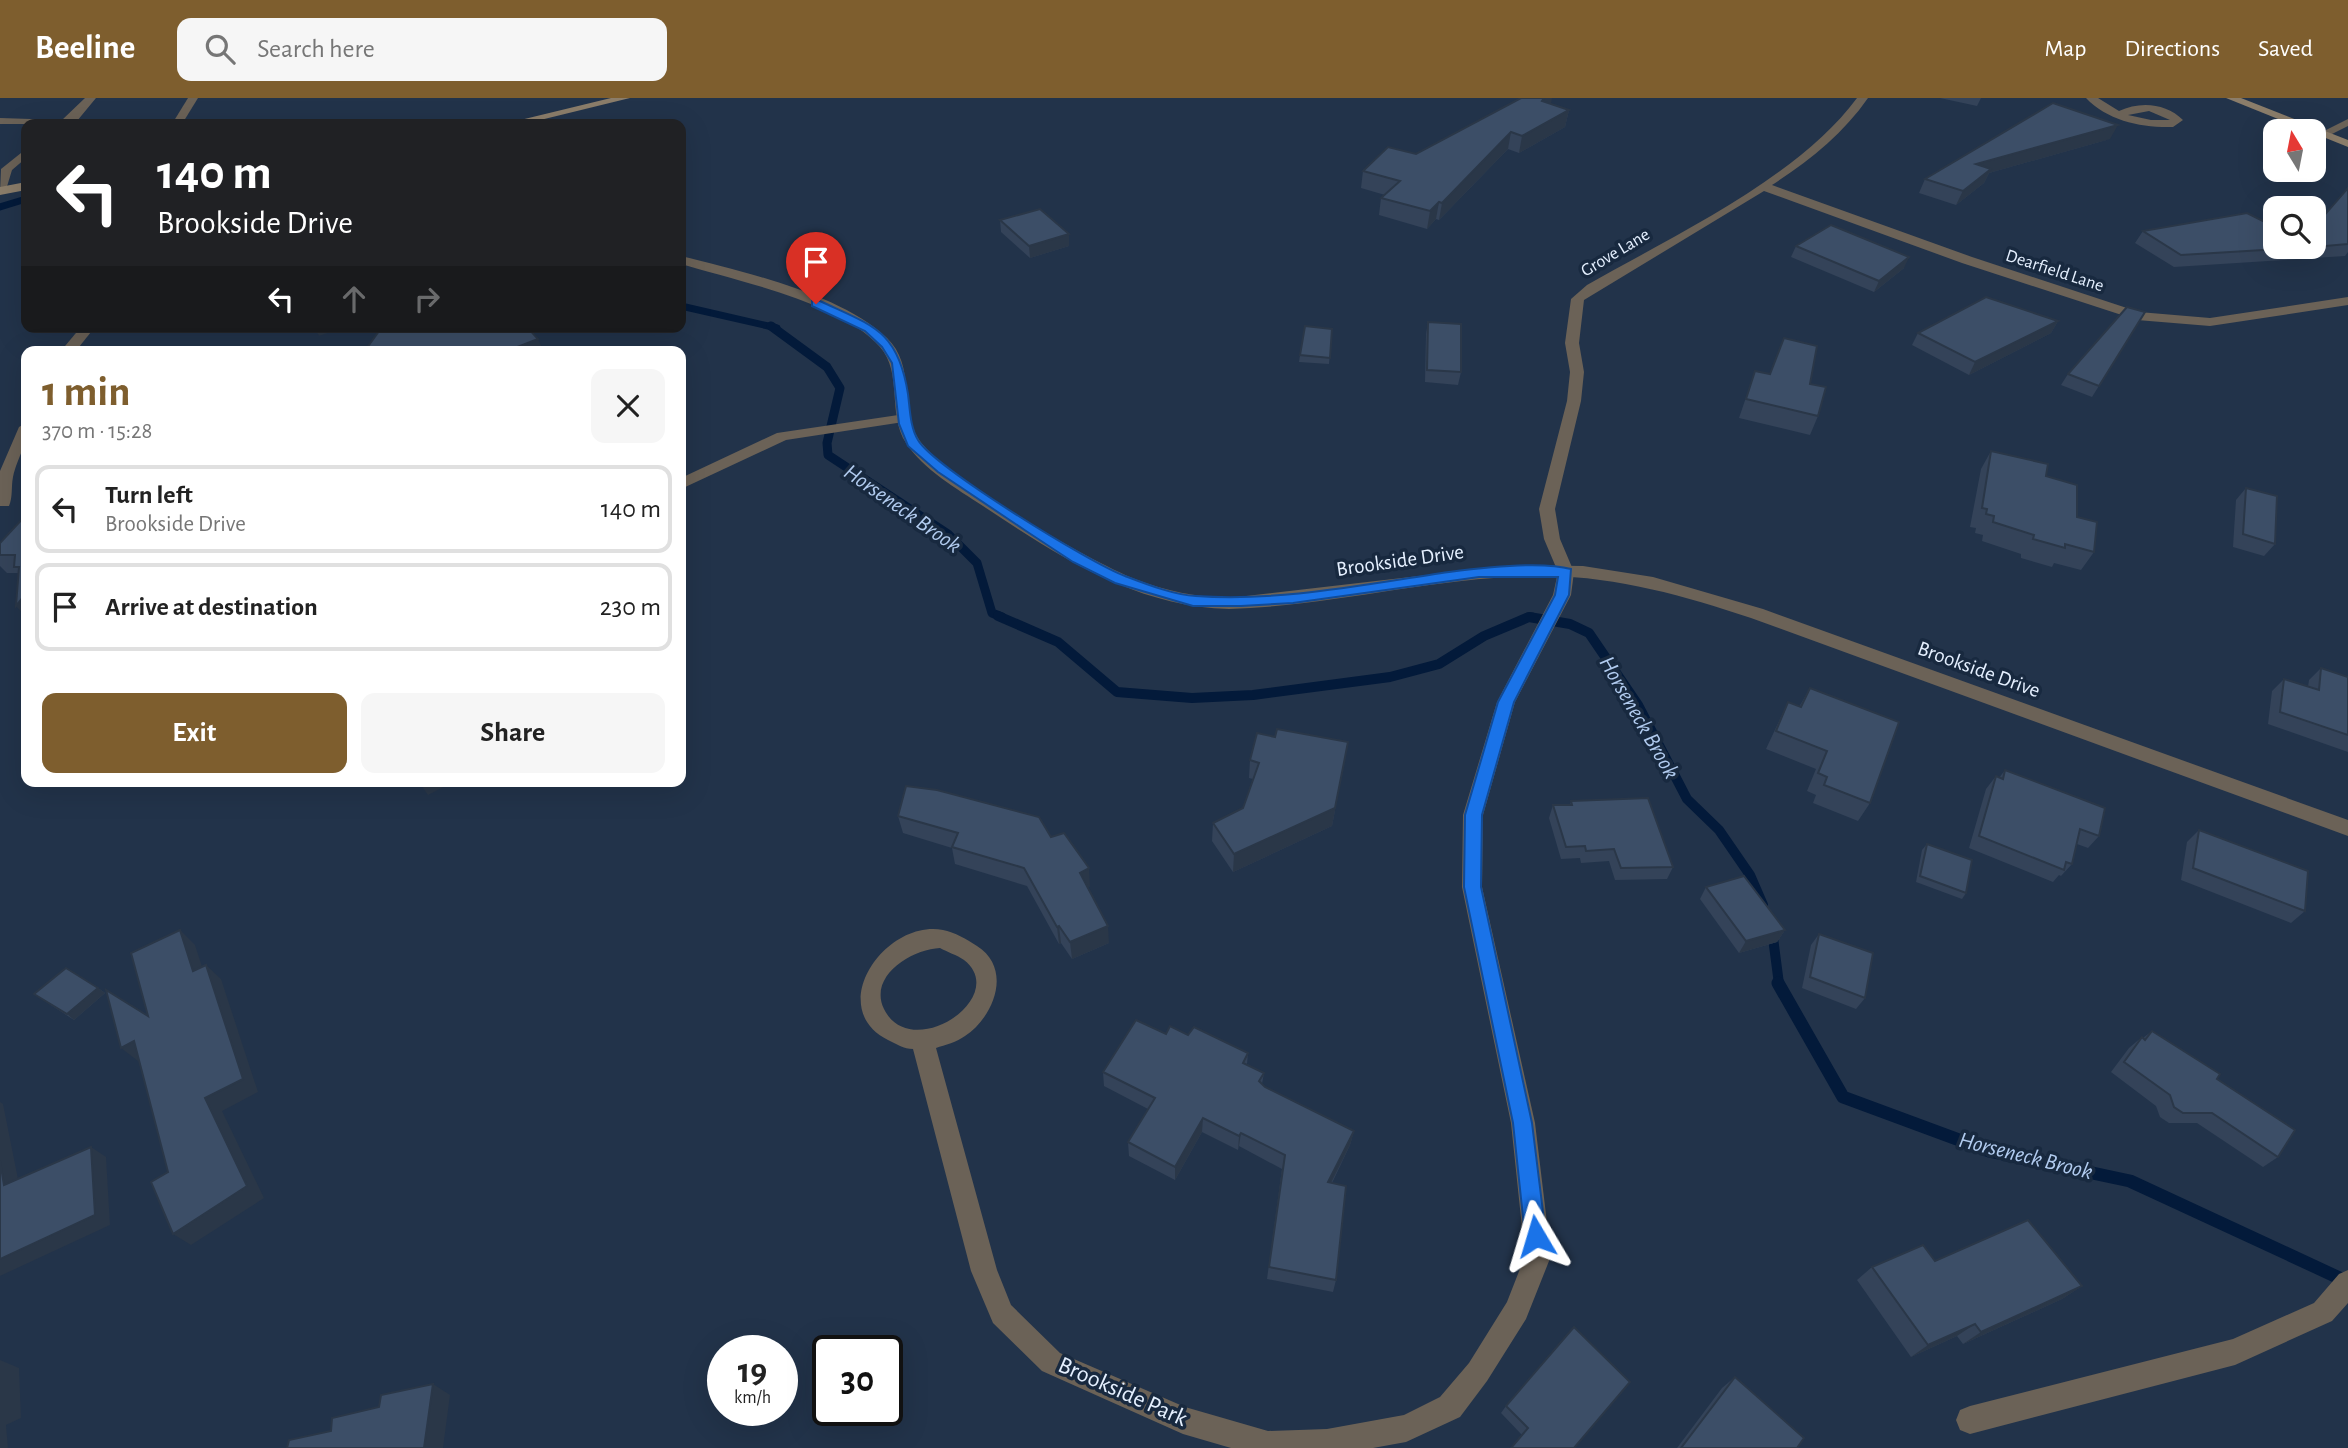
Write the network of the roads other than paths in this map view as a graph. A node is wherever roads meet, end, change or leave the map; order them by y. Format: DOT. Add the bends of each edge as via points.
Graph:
graph roads {
  1 [pos="91,98"];
  2 [pos="193,98"];
  3 [pos="625,98"];
  4 [pos="1863,98"];
  5 [pos="2091,98"];
  6 [pos="2231,98"];
  7 [pos="2120,115"];
  8 [pos="73,119"];
  9 [pos="180,119"];
  10 [pos="532,119"];
  11 [pos="2285,119"];
  12 [pos="0,121"];
  13 [pos="21,122"];
  14 [pos="2348,122"];
  15 [pos="2326,133"];
  16 [pos="2326,135"];
  17 [pos="2348,144"];
  18 [pos="21,156"];
  19 [pos="1762,186"];
  20 [pos="21,187"];
  21 [pos="1,190"];
  22 [pos="686,262"];
  23 [pos="2348,301"];
  24 [pos="905,418"];
  25 [pos="21,439"];
  26 [pos="686,482"];
  27 [pos="3,502"];
  28 [pos="1566,572"];
  29 [pos="2348,828"];
  30 [pos="922,1040"];
  31 [pos="2348,1283"];
  32 [pos="1970,1420"];
  1 -- 8 [label="street"];
  2 -- 9 [label="street"];
  3 -- 10 [label="main road"];
  4 -- 19 [label="street, Grove Lane" via="1829,138"];
  5 -- 7 [label="street"];
  6 -- 11 [label="main road"];
  12 -- 13 [label="street"];
  14 -- 15 [label="street"];
  16 -- 17 [label="main road"];
  18 -- 21 [label="street" via="7,169"];
  19 -- 23 [label="street, Dearfield Lane" via="2137,316 2210,322"];
  19 -- 28 [label="street, Grove Lane" via="1578,299 1572,343 1577,372 1574,401 1547,509 1552,539"];
  20 -- 21 [label="main road"];
  22 -- 24 [label="street, Brookside Drive" via="839,312 869,329 897,363"];
  24 -- 26 [label="street" via="772,439"];
  24 -- 28 [label="street, Brookside Drive" via="913,443 942,469 1078,559 1119,579 1193,601 1293,598 1479,573"];
  25 -- 27 [label="lane" via="5,477"];
  28 -- 29 [label="street, Brookside Drive" via="1648,582 1749,611"];
  28 -- 30 [label="street, Brookside Park" via="1562,595 1506,702 1473,815 1472,887 1523,1123 1538,1256 1517,1310 1450,1407 1406,1428 1327,1443 1268,1445 1183,1420 1051,1362 1002,1314 984,1270"];
  30 -- 30 [label="street" via="943,1037 979,1011 987,975 965,946 942,939 922,940 886,959 875,975 870,1004 876,1018 889,1030"];
  31 -- 32 [label="street" via="2323,1312 2235,1352"];
}
